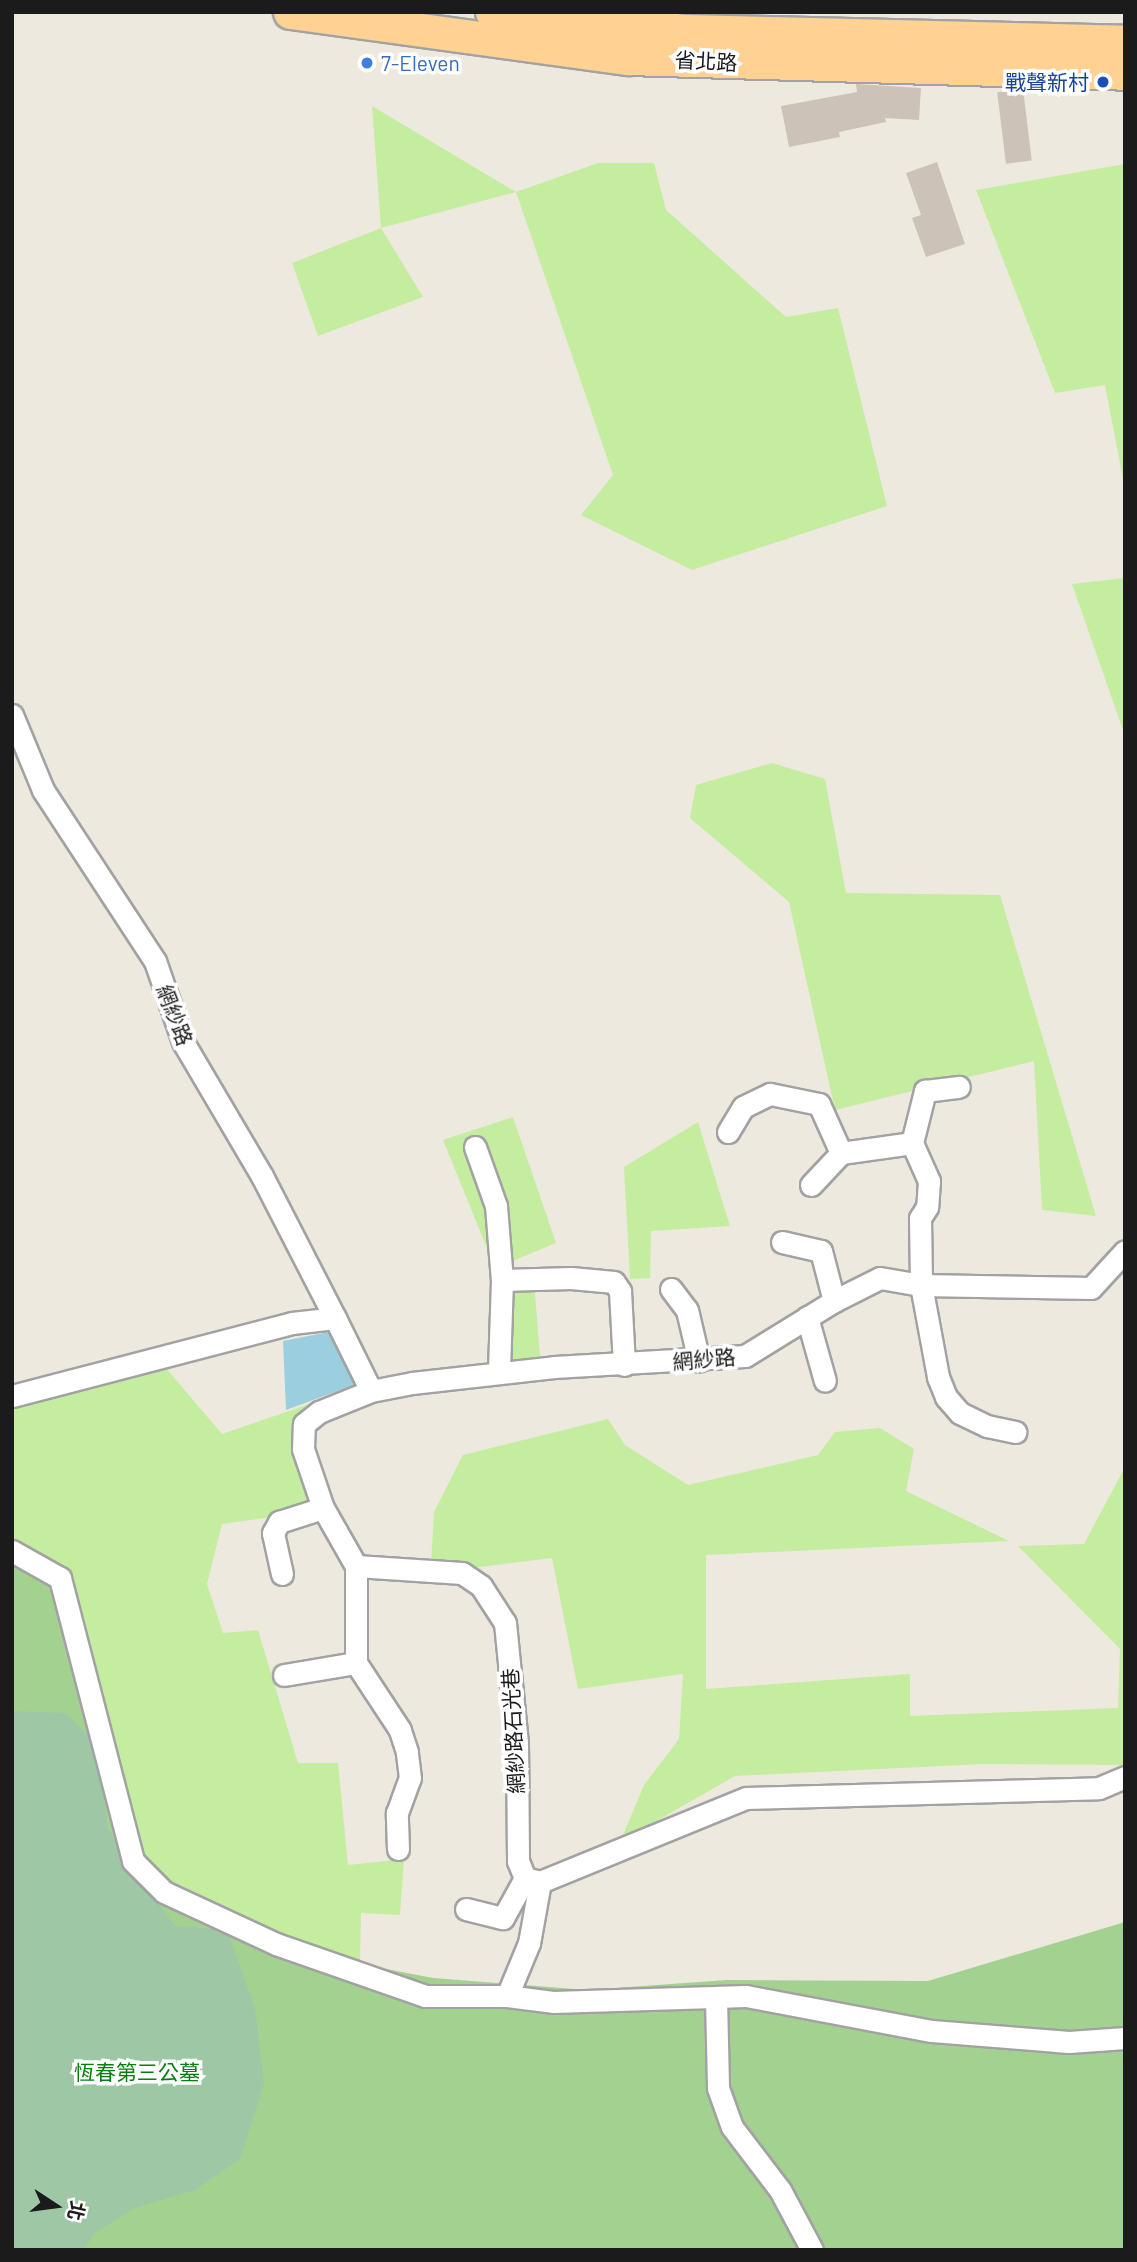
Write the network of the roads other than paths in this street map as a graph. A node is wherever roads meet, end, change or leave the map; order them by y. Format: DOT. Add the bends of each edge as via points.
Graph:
graph roads {
  1 [pos="290,12"];
  2 [pos="492,12"];
  3 [pos="1125,42"];
  4 [pos="1125,73"];
  5 [pos="12,715"];
  6 [pos="958,1087"];
  7 [pos="728,1132"];
  8 [pos="912,1143"];
  9 [pos="475,1147"];
  10 [pos="841,1153"];
  11 [pos="811,1185"];
  12 [pos="782,1242"];
  13 [pos="1125,1251"];
  14 [pos="502,1280"];
  15 [pos="921,1285"];
  16 [pos="671,1289"];
  17 [pos="834,1301"];
  18 [pos="807,1317"];
  19 [pos="335,1318"];
  20 [pos="699,1361"];
  21 [pos="624,1365"];
  22 [pos="499,1372"];
  23 [pos="825,1381"];
  24 [pos="371,1391"];
  25 [pos="12,1396"];
  26 [pos="1015,1432"];
  27 [pos="323,1508"];
  28 [pos="12,1551"];
  29 [pos="356,1566"];
  30 [pos="282,1574"];
  31 [pos="356,1663"];
  32 [pos="284,1675"];
  33 [pos="1125,1777"];
  34 [pos="398,1849"];
  35 [pos="532,1880"];
  36 [pos="466,1909"];
  37 [pos="506,1996"];
  38 [pos="716,1998"];
  39 [pos="1125,2038"];
  40 [pos="812,2250"];
  1 -- 4 [label="main road, 省北路" via="628,58"];
  2 -- 3 [label="main road, 省北路" via="687,31"];
  5 -- 19 [label="street, 網紗路" via="43,790 155,961 183,1042 262,1176"];
  6 -- 8 [label="street" via="925,1091"];
  7 -- 10 [label="street" via="743,1107 770,1094 796,1096 819,1104"];
  8 -- 10 [label="street"];
  8 -- 15 [label="street" via="929,1181 927,1207 920,1218"];
  9 -- 14 [label="street" via="496,1206"];
  10 -- 11 [label="street"];
  12 -- 17 [label="street" via="821,1251"];
  13 -- 15 [label="street, 網紗路" via="1091,1288"];
  14 -- 21 [label="street" via="614,1282 620,1292"];
  14 -- 22 [label="street"];
  15 -- 17 [label="street, 網紗路" via="880,1278"];
  15 -- 26 [label="street" via="946,1397 960,1413"];
  16 -- 20 [label="street" via="687,1310"];
  17 -- 18 [label="street, 網紗路"];
  18 -- 20 [label="street, 網紗路" via="745,1356"];
  18 -- 23 [label="street"];
  19 -- 24 [label="street, 網紗路"];
  19 -- 25 [label="street" via="292,1323"];
  20 -- 21 [label="street, 網紗路"];
  21 -- 22 [label="street, 網紗路"];
  22 -- 24 [label="street, 網紗路"];
  24 -- 27 [label="street" via="320,1412 304,1424 303,1449"];
  27 -- 29 [label="street"];
  27 -- 30 [label="street" via="279,1522 273,1533"];
  28 -- 37 [label="street" via="60,1578 133,1861 164,1892 276,1944 425,1996"];
  29 -- 31 [label="street"];
  29 -- 35 [label="street, 網紗路石光巷" via="462,1573 481,1586 505,1623 517,1743 518,1861"];
  31 -- 32 [label="street"];
  31 -- 34 [label="street" via="400,1730 408,1752 410,1778 397,1813"];
  33 -- 35 [label="street" via="1099,1788 746,1798"];
  35 -- 36 [label="street" via="503,1918"];
  35 -- 37 [label="street, 網紗路石光巷" via="529,1943"];
  37 -- 38 [label="street" via="553,2002"];
  38 -- 39 [label="street" via="746,1996 932,2031 1069,2042"];
  38 -- 40 [label="street" via="718,2088 732,2127 780,2190"];
}
